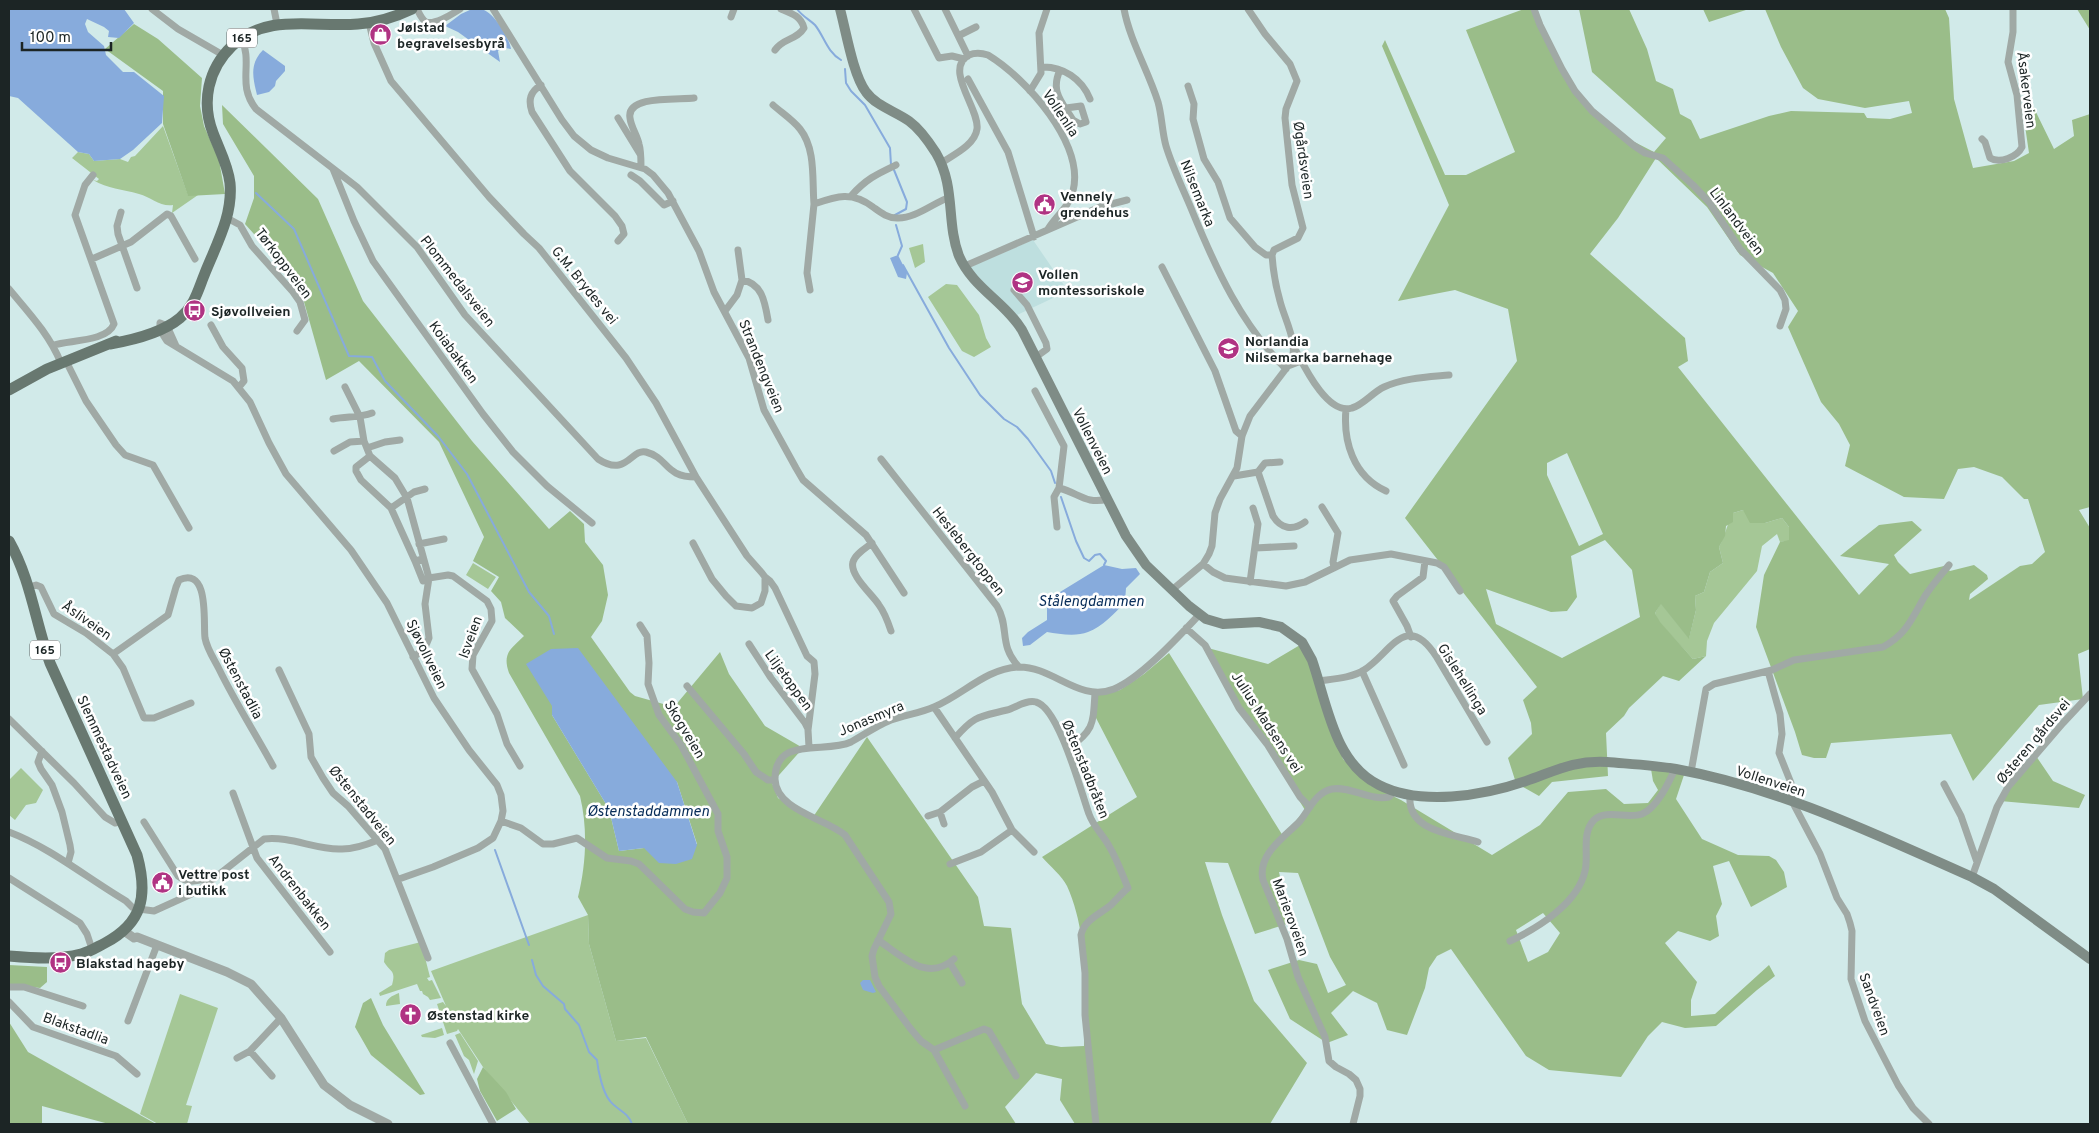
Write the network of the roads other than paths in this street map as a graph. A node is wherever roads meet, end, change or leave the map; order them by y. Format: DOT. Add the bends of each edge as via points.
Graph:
graph roads {
  1 [pos="152,9"];
  2 [pos="274,9"];
  3 [pos="412,9"];
  4 [pos="417,9"];
  5 [pos="460,9"];
  6 [pos="493,9"];
  7 [pos="734,9"];
  8 [pos="781,9"];
  9 [pos="840,9"];
  10 [pos="914,9"];
  11 [pos="945,9"];
  12 [pos="1047,9"];
  13 [pos="1124,9"];
  14 [pos="1248,9"];
  15 [pos="1534,9"];
  16 [pos="2013,9"];
  17 [pos="731,16"];
  18 [pos="369,23"];
  19 [pos="277,24"];
  20 [pos="976,27"];
  21 [pos="960,36"];
  22 [pos="241,38"];
  23 [pos="774,50"];
  24 [pos="223,55"];
  25 [pos="966,58"];
  26 [pos="1041,68"];
  27 [pos="1060,70"];
  28 [pos="968,79"];
  29 [pos="541,85"];
  30 [pos="1188,86"];
  31 [pos="1030,91"];
  32 [pos="694,98"];
  33 [pos="1090,99"];
  34 [pos="773,105"];
  35 [pos="1066,108"];
  36 [pos="618,118"];
  37 [pos="1982,139"];
  38 [pos="640,154"];
  39 [pos="941,163"];
  40 [pos="896,165"];
  41 [pos="641,167"];
  42 [pos="333,168"];
  43 [pos="93,175"];
  44 [pos="631,175"];
  45 [pos="851,196"];
  46 [pos="950,197"];
  47 [pos="1127,200"];
  48 [pos="674,201"];
  49 [pos="814,204"];
  50 [pos="121,212"];
  51 [pos="227,218"];
  52 [pos="1048,230"];
  53 [pos="1034,237"];
  54 [pos="618,241"];
  55 [pos="122,248"];
  56 [pos="738,250"];
  57 [pos="1272,255"];
  58 [pos="195,259"];
  59 [pos="92,260"];
  60 [pos="965,266"];
  61 [pos="1162,268"];
  62 [pos="742,280"];
  63 [pos="137,288"];
  64 [pos="9,289"];
  65 [pos="810,290"];
  66 [pos="1014,290"];
  67 [pos="725,311"];
  68 [pos="768,320"];
  69 [pos="211,325"];
  70 [pos="162,326"];
  71 [pos="1780,326"];
  72 [pos="297,331"];
  73 [pos="1293,344"];
  74 [pos="54,345"];
  75 [pos="1036,356"];
  76 [pos="1301,361"];
  77 [pos="63,362"];
  78 [pos="1288,367"];
  79 [pos="1448,374"];
  80 [pos="239,386"];
  81 [pos="346,387"];
  82 [pos="9,390"];
  83 [pos="1035,391"];
  84 [pos="1346,409"];
  85 [pos="372,413"];
  86 [pos="360,417"];
  87 [pos="333,419"];
  88 [pos="1242,436"];
  89 [pos="400,440"];
  90 [pos="365,444"];
  91 [pos="334,451"];
  92 [pos="370,456"];
  93 [pos="881,459"];
  94 [pos="1280,462"];
  95 [pos="1258,472"];
  96 [pos="1234,476"];
  97 [pos="696,477"];
  98 [pos="1059,488"];
  99 [pos="424,489"];
  100 [pos="1386,491"];
  101 [pos="407,498"];
  102 [pos="1108,499"];
  103 [pos="1322,507"];
  104 [pos="391,508"];
  105 [pos="1253,508"];
  106 [pos="1305,522"];
  107 [pos="592,523"];
  108 [pos="1058,527"];
  109 [pos="189,528"];
  110 [pos="444,539"];
  111 [pos="406,540"];
  112 [pos="418,540"];
  113 [pos="9,541"];
  114 [pos="693,543"];
  115 [pos="872,543"];
  116 [pos="1294,546"];
  117 [pos="1255,548"];
  118 [pos="423,559"];
  119 [pos="415,561"];
  120 [pos="1425,561"];
  121 [pos="1203,564"];
  122 [pos="1949,565"];
  123 [pos="1334,568"];
  124 [pos="765,578"];
  125 [pos="426,580"];
  126 [pos="1250,582"];
  127 [pos="29,587"];
  128 [pos="1172,590"];
  129 [pos="1460,591"];
  130 [pos="904,592"];
  131 [pos="1199,614"];
  132 [pos="640,625"];
  133 [pos="1186,628"];
  134 [pos="891,631"];
  135 [pos="1411,637"];
  136 [pos="749,644"];
  137 [pos="113,654"];
  138 [pos="413,657"];
  139 [pos="1019,667"];
  140 [pos="279,670"];
  141 [pos="1768,671"];
  142 [pos="1362,672"];
  143 [pos="1319,682"];
  144 [pos="687,686"];
  145 [pos="1095,693"];
  146 [pos="2090,694"];
  147 [pos="191,703"];
  148 [pos="934,707"];
  149 [pos="11,724"];
  150 [pos="808,730"];
  151 [pos="955,738"];
  152 [pos="1488,742"];
  153 [pos="809,747"];
  154 [pos="1068,749"];
  155 [pos="42,751"];
  156 [pos="1404,765"];
  157 [pos="273,766"];
  158 [pos="520,766"];
  159 [pos="1675,769"];
  160 [pos="1691,772"];
  161 [pos="775,780"];
  162 [pos="984,781"];
  163 [pos="1944,784"];
  164 [pos="1394,792"];
  165 [pos="233,793"];
  166 [pos="1410,796"];
  167 [pos="1792,801"];
  168 [pos="1310,806"];
  169 [pos="940,812"];
  170 [pos="928,816"];
  171 [pos="123,821"];
  172 [pos="501,821"];
  173 [pos="144,822"];
  174 [pos="944,824"];
  175 [pos="1012,830"];
  176 [pos="9,832"];
  177 [pos="378,840"];
  178 [pos="1478,842"];
  179 [pos="252,847"];
  180 [pos="1034,852"];
  181 [pos="1977,862"];
  182 [pos="68,863"];
  183 [pos="950,864"];
  184 [pos="1972,877"];
  185 [pos="9,878"];
  186 [pos="399,879"];
  187 [pos="211,881"];
  188 [pos="135,908"];
  189 [pos="126,929"];
  190 [pos="878,940"];
  191 [pos="1510,941"];
  192 [pos="156,945"];
  193 [pos="92,949"];
  194 [pos="330,952"];
  195 [pos="9,956"];
  196 [pos="428,958"];
  197 [pos="2090,959"];
  198 [pos="962,983"];
  199 [pos="9,987"];
  200 [pos="9,1002"];
  201 [pos="84,1006"];
  202 [pos="281,1018"];
  203 [pos="128,1021"];
  204 [pos="450,1043"];
  205 [pos="934,1050"];
  206 [pos="250,1051"];
  207 [pos="237,1058"];
  208 [pos="137,1074"];
  209 [pos="272,1076"];
  210 [pos="1016,1076"];
  211 [pos="965,1106"];
  212 [pos="388,1124"];
  213 [pos="493,1124"];
  214 [pos="1096,1124"];
  215 [pos="1352,1124"];
  216 [pos="1929,1124"];
  1 -- 24 [label="street" via="178,29"];
  2 -- 19 [label="street"];
  3 -- 18 [label="main road, 165"];
  4 -- 5 [label="street" via="429,22"];
  6 -- 29 [label="street, Strandengveien"];
  7 -- 17 [label="street"];
  8 -- 23 [label="street" via="798,17 804,28"];
  9 -- 39 [label="main road, Vollenveien" via="861,85 872,98 916,128"];
  10 -- 25 [label="street, Vollenlia" via="938,58"];
  11 -- 21 [label="street"];
  12 -- 26 [label="street, Vollenlia" via="1040,29"];
  13 -- 78 [label="street, Nilsemarka" via="1157,99 1171,160 1212,261 1233,301 1268,348"];
  14 -- 57 [label="street, Øgårdsveien" via="1290,64 1297,81 1285,118 1292,185 1303,228 1298,238 1274,250"];
  15 -- 71 [label="street, Linlandveien" via="1562,69 1592,111 1645,153 1663,158 1693,185 1740,249 1780,290 1786,309"];
  16 -- 37 [label="street, Åsakerveien" via="2008,62 2017,95 2022,148 2013,157 1993,160"];
  18 -- 19 [label="main road, 165"];
  18 -- 97 [label="street, G.M. Brydes vei" via="389,78 495,203 539,248 605,330 656,403"];
  19 -- 22 [label="main road, 165" via="262,27"];
  20 -- 21 [label="street"];
  21 -- 25 [label="street"];
  22 -- 24 [label="main road, 165"];
  22 -- 42 [label="street, Plommedalsveien" via="245,46 246,91 251,102 268,119"];
  24 -- 51 [label="main road, 165" via="211,78 207,102 210,125 230,180"];
  25 -- 31 [label="street, Vollenlia" via="980,53 988,55"];
  25 -- 39 [label="street" via="960,66 960,78 976,117 977,129 969,143"];
  26 -- 27 [label="street, Vollenlia"];
  26 -- 31 [label="street, Vollenlia" via="1040,76"];
  27 -- 33 [label="street, Vollenlia" via="1084,86"];
  27 -- 35 [label="street, Vollenlia" via="1056,90"];
  28 -- 53 [label="street" via="1008,152"];
  29 -- 41 [label="street, Strandengveien" via="580,142 600,155"];
  29 -- 54 [label="street" via="531,95 532,112 570,172 622,226 624,234"];
  30 -- 57 [label="street" via="1204,159 1218,182 1230,218 1254,247"];
  31 -- 52 [label="street, Vollenlia" via="1070,150 1074,179 1064,211"];
  32 -- 38 [label="street" via="645,101 632,107 629,117 640,144"];
  34 -- 49 [label="street" via="800,129 807,141"];
  36 -- 38 [label="street"];
  38 -- 41 [label="street"];
  39 -- 46 [label="main road, Vollenveien"];
  40 -- 45 [label="street" via="863,182"];
  41 -- 48 [label="street, Strandengveien" via="653,175"];
  42 -- 97 [label="street, Plommedalsveien" via="357,187 417,247 465,314 598,459 613,466 629,462 644,451 678,475"];
  42 -- 107 [label="street, Koiabakken" via="374,261 483,414 513,452 547,486"];
  43 -- 59 [label="street" via="75,213"];
  44 -- 48 [label="street" via="664,205"];
  45 -- 46 [label="street" via="865,201 882,214 898,218 911,216"];
  45 -- 49 [label="street"];
  46 -- 60 [label="main road, Vollenveien" via="956,244"];
  47 -- 52 [label="street" via="1100,207"];
  48 -- 67 [label="street, Strandengveien"];
  49 -- 65 [label="street" via="806,273"];
  50 -- 55 [label="street" via="117,230"];
  51 -- 70 [label="main road, 165" via="203,277 186,304"];
  51 -- 72 [label="street, Tørkoppveien" via="240,225 252,246 300,302 305,320"];
  52 -- 53 [label="street"];
  53 -- 60 [label="street"];
  55 -- 58 [label="street" via="167,214 172,216"];
  55 -- 59 [label="street"];
  55 -- 63 [label="street"];
  56 -- 62 [label="street"];
  57 -- 73 [label="street" via="1280,301"];
  59 -- 74 [label="street" via="114,321 113,328 85,340"];
  60 -- 75 [label="main road, Vollenveien" via="978,286 1017,322"];
  61 -- 88 [label="street" via="1212,365 1236,431"];
  62 -- 67 [label="street, Strandengveien" via="737,295"];
  62 -- 68 [label="street, Strandengveien" via="757,285 766,305"];
  64 -- 74 [label="street"];
  66 -- 75 [label="street" via="1027,305 1046,343 1047,349"];
  67 -- 115 [label="street, Strandengveien" via="753,370 762,406 803,480"];
  69 -- 80 [label="street" via="223,347 244,372 244,381"];
  70 -- 77 [label="main road, 165"];
  70 -- 80 [label="street, Sjøvollveien" via="164,338"];
  73 -- 76 [label="street"];
  73 -- 78 [label="street"];
  74 -- 77 [label="street"];
  75 -- 102 [label="main road, Vollenveien" via="1085,459"];
  76 -- 78 [label="street"];
  76 -- 84 [label="street" via="1324,397"];
  77 -- 82 [label="main road, 165"];
  77 -- 109 [label="street" via="116,445 125,455 153,465"];
  78 -- 88 [label="street" via="1250,416"];
  79 -- 84 [label="street" via="1388,385 1356,407"];
  80 -- 138 [label="street, Sjøvollveien" via="286,474 364,568 400,625"];
  81 -- 86 [label="street"];
  83 -- 98 [label="street" via="1064,446"];
  84 -- 100 [label="street" via="1345,432 1354,460 1367,479"];
  85 -- 86 [label="street"];
  86 -- 87 [label="street"];
  86 -- 90 [label="street"];
  88 -- 96 [label="street"];
  89 -- 90 [label="street"];
  90 -- 91 [label="street" via="350,442"];
  90 -- 92 [label="street"];
  92 -- 101 [label="street" via="395,478"];
  92 -- 104 [label="street" via="356,471 371,492"];
  93 -- 139 [label="street, Heslebergtoppen" via="997,606 1003,620 1006,646"];
  94 -- 95 [label="street" via="1265,463"];
  95 -- 96 [label="street"];
  95 -- 106 [label="street" via="1278,522 1291,528"];
  96 -- 121 [label="street" via="1218,504 1212,546"];
  97 -- 124 [label="street, G.M. Brydes vei"];
  98 -- 102 [label="street" via="1086,500 1100,502"];
  98 -- 108 [label="street" via="1054,497"];
  99 -- 101 [label="street"];
  101 -- 104 [label="street"];
  101 -- 112 [label="street"];
  102 -- 128 [label="main road, Vollenveien" via="1132,548"];
  103 -- 123 [label="street" via="1338,533"];
  104 -- 111 [label="street"];
  105 -- 117 [label="street" via="1258,524"];
  110 -- 112 [label="street"];
  111 -- 112 [label="street"];
  111 -- 119 [label="street"];
  112 -- 118 [label="street"];
  113 -- 127 [label="main road, Slemmestadveien / 165"];
  114 -- 124 [label="street" via="712,579 736,606 752,608 762,603"];
  115 -- 130 [label="street, Strandengveien"];
  115 -- 134 [label="street" via="857,556 852,568 885,614"];
  116 -- 117 [label="street"];
  117 -- 126 [label="street"];
  118 -- 119 [label="street"];
  118 -- 125 [label="street"];
  119 -- 125 [label="street"];
  120 -- 123 [label="street" via="1385,554 1350,560"];
  120 -- 129 [label="street" via="1444,567"];
  120 -- 135 [label="street" via="1423,577 1393,601"];
  121 -- 126 [label="street" via="1219,576"];
  121 -- 128 [label="street"];
  122 -- 141 [label="street" via="1926,595 1908,628 1894,642 1883,647 1794,660"];
  123 -- 126 [label="street" via="1293,586"];
  124 -- 150 [label="street, G.M. Brydes vei" via="775,588 807,656 814,662"];
  125 -- 138 [label="street" via="429,638 424,650"];
  125 -- 158 [label="street, Isveien" via="453,576 486,601 491,609 492,621 474,655 472,669"];
  127 -- 137 [label="street, Åsliveien" via="41,586 54,614"];
  127 -- 171 [label="main road, Slemmestadveien / 165" via="50,663"];
  128 -- 131 [label="main road, Vollenveien"];
  131 -- 133 [label="street"];
  131 -- 143 [label="main road, Vollenveien" via="1221,624 1259,622 1286,630 1305,647"];
  132 -- 172 [label="street, Skogveien" via="648,636 648,684 659,715 681,745 718,814 718,831 727,858 727,878 720,893 704,913 693,912 685,909 639,864 607,858 577,838 543,844 521,828"];
  133 -- 145 [label="street" via="1124,683 1115,689"];
  133 -- 168 [label="street, Julius Madsens vei" via="1205,645 1239,708"];
  135 -- 142 [label="street" via="1392,643"];
  135 -- 152 [label="street, Gislehellinga" via="1420,639 1431,648"];
  136 -- 150 [label="street, Liljetoppen"];
  137 -- 147 [label="street, Åsliveien" via="123,668 144,718 154,718"];
  137 -- 157 [label="street, Østenstadlia" via="168,615 180,580 193,579 204,598 208,649"];
  138 -- 172 [label="street, Sjøvollveien" via="434,698 497,785 503,804"];
  139 -- 145 [label="street, Jonasmyra" via="1047,673"];
  139 -- 148 [label="street, Jonasmyra" via="994,672"];
  140 -- 177 [label="street, Østenstadveien" via="308,734 311,757 323,778"];
  141 -- 160 [label="street" via="1714,684 1706,689"];
  141 -- 167 [label="street, Sandveien" via="1780,714 1779,754 1791,783"];
  142 -- 143 [label="street"];
  142 -- 156 [label="street"];
  143 -- 164 [label="main road, Vollenveien" via="1335,732 1350,760 1369,780"];
  144 -- 161 [label="street" via="756,772 768,780"];
  145 -- 154 [label="street" via="1090,731"];
  146 -- 181 [label="street, Østeren gårdsvei" via="2008,787 1997,807"];
  148 -- 151 [label="street"];
  148 -- 153 [label="street, Jonasmyra" via="881,724 847,743"];
  149 -- 155 [label="street"];
  150 -- 153 [label="street, G.M. Brydes vei"];
  151 -- 154 [label="street, Østenstadbråten" via="977,717 1037,702 1049,714"];
  151 -- 162 [label="street"];
  153 -- 161 [label="street, Jonasmyra" via="786,754 778,766"];
  154 -- 214 [label="street, Østenstadbråten" via="1092,820 1110,847 1128,888 1089,920 1081,936"];
  155 -- 171 [label="street" via="106,817 115,823"];
  155 -- 182 [label="street" via="38,762 52,785 62,812 71,852"];
  159 -- 160 [label="main road, Vollenveien"];
  159 -- 166 [label="main road, Vollenveien" via="1583,762 1522,783 1488,790 1438,798"];
  159 -- 191 [label="street" via="1667,786 1646,812 1615,814 1596,819 1588,826 1581,886 1572,900"];
  160 -- 167 [label="main road, Vollenveien"];
  161 -- 190 [label="street" via="781,797 787,803 835,827 852,844 891,908"];
  162 -- 169 [label="street"];
  162 -- 175 [label="street"];
  163 -- 181 [label="street" via="1961,816"];
  164 -- 166 [label="main road, Vollenveien"];
  164 -- 168 [label="street, Marieroveien" via="1381,798 1332,789"];
  165 -- 179 [label="street, Andrenbakken"];
  166 -- 178 [label="street" via="1411,808 1422,824"];
  167 -- 184 [label="main road, Vollenveien"];
  167 -- 216 [label="street, Sandveien" via="1820,854 1850,923 1850,979 1865,1021 1898,1085 1913,1108"];
  168 -- 215 [label="street, Marieroveien" via="1274,846 1262,874 1298,977 1325,1037 1328,1059 1336,1068 1350,1074 1360,1089"];
  169 -- 170 [label="street"];
  169 -- 174 [label="street"];
  171 -- 188 [label="main road, Slemmestadveien / 165" via="143,877 143,894"];
  172 -- 186 [label="street, Sjøvollveien" via="493,838 471,851"];
  173 -- 187 [label="street" via="178,876 190,882 207,878"];
  175 -- 180 [label="street"];
  175 -- 183 [label="street" via="981,852"];
  176 -- 182 [label="street"];
  177 -- 179 [label="street, Andrenbakken" via="337,850 270,838"];
  177 -- 186 [label="street, Østenstadveien" via="386,849"];
  179 -- 187 [label="street, Andrenbakken"];
  179 -- 194 [label="street, Andrenbakken" via="261,864"];
  181 -- 184 [label="street, Østeren gårdsvei"];
  182 -- 188 [label="street"];
  184 -- 197 [label="main road, Vollenveien"];
  185 -- 193 [label="street" via="80,923"];
  186 -- 196 [label="street, Østenstadveien"];
  187 -- 188 [label="street, Andrenbakken" via="198,891 154,911"];
  188 -- 189 [label="main road, Slemmestadveien / 165"];
  189 -- 192 [label="street" via="134,938"];
  189 -- 193 [label="main road, Slemmestadveien / 165"];
  190 -- 198 [label="street" via="923,969 930,970 952,961"];
  190 -- 205 [label="street" via="872,965 879,986 921,1041"];
  192 -- 202 [label="street" via="244,980"];
  192 -- 203 [label="street"];
  193 -- 195 [label="main road, Slemmestadveien / 165" via="80,954 51,957"];
  199 -- 201 [label="street, Blakstadlia" via="24,987"];
  200 -- 208 [label="street, Blakstadlia" via="33,1026 116,1056"];
  202 -- 206 [label="street"];
  202 -- 212 [label="street" via="317,1076 329,1089 350,1105"];
  204 -- 213 [label="street"];
  205 -- 210 [label="street" via="984,1029 989,1031"];
  205 -- 211 [label="street"];
  206 -- 207 [label="street"];
  206 -- 209 [label="street"];
}
